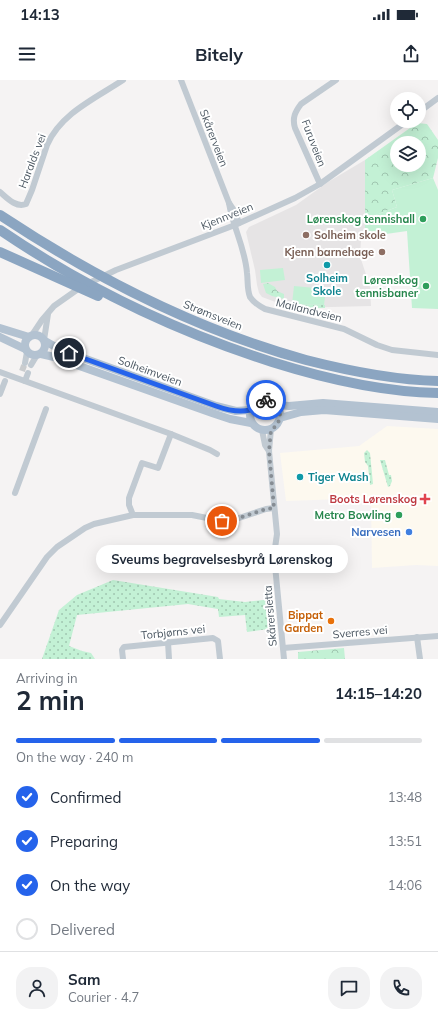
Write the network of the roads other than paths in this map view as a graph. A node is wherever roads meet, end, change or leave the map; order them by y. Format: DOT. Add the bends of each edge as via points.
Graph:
graph roads {
  1 [pos="123,80"];
  2 [pos="181,80"];
  3 [pos="336,80"];
  4 [pos="438,98"];
  5 [pos="426,107"];
  6 [pos="397,128"];
  7 [pos="320,184"];
  8 [pos="0,192"];
  9 [pos="0,216"];
  10 [pos="237,224"];
  11 [pos="0,230"];
  12 [pos="0,252"];
  13 [pos="48,314"];
  14 [pos="0,328"];
  15 [pos="30,336"];
  16 [pos="0,337"];
  17 [pos="205,339"];
  18 [pos="44,341"];
  19 [pos="26,350"];
  20 [pos="39,354"];
  21 [pos="438,355"];
  22 [pos="0,372"];
  23 [pos="25,372"];
  24 [pos="22,380"];
  25 [pos="5,381"];
  26 [pos="438,381"];
  27 [pos="438,393"];
  28 [pos="0,394"];
  29 [pos="277,405"];
  30 [pos="46,409"];
  31 [pos="250,410"];
  32 [pos="438,412"];
  33 [pos="280,418"];
  34 [pos="438,418"];
  35 [pos="251,423"];
  36 [pos="267,430"];
  37 [pos="171,434"];
  38 [pos="217,454"];
  39 [pos="14,493"];
  40 [pos="274,508"];
  41 [pos="133,515"];
  42 [pos="0,625"];
  43 [pos="438,636"];
  44 [pos="418,637"];
  45 [pos="168,642"];
  46 [pos="283,648"];
  47 [pos="123,659"];
  48 [pos="170,659"];
  49 [pos="220,659"];
  50 [pos="284,659"];
  51 [pos="420,659"];
  1 -- 8 [label="street, Haralds vei" via="79,109 59,126 47,144 26,204 16,204"];
  2 -- 10 [label="street, Skårerveien"];
  3 -- 7 [label="street, Furuveien" via="301,104 293,118 294,128"];
  4 -- 5 [label="street"];
  6 -- 7 [label="street, Kjennveien"];
  7 -- 10 [label="street, Kjennveien"];
  9 -- 26 [label="highway, Strømsveien" via="96,274 162,307 232,336 343,369"];
  10 -- 13 [label="street, Kjennveien" via="94,280 74,291 54,306"];
  10 -- 21 [label="street, Mailandveien" via="245,256 250,296 259,307 344,329 392,350"];
  11 -- 17 [label="highway" via="92,286"];
  12 -- 17 [label="highway" via="137,315"];
  13 -- 15 [label="street, Kjennveien"];
  13 -- 18 [label="street"];
  14 -- 15 [label="main road"];
  15 -- 18 [label="main road" via="40,336"];
  15 -- 19 [label="main road" via="25,343"];
  16 -- 19 [label="main road"];
  17 -- 27 [label="highway" via="326,378 384,389"];
  18 -- 20 [label="main road" via="44,349"];
  18 -- 31 [label="main road, Solheimveien" via="61,350 216,406 236,411"];
  19 -- 20 [label="main road" via="32,355"];
  19 -- 20 [label="street" via="28,364"];
  20 -- 35 [label="main road, Solheimveien" via="230,419"];
  22 -- 24 [label="street"];
  23 -- 24 [label="street"];
  24 -- 37 [label="street"];
  25 -- 28 [label="street"];
  29 -- 31 [label="main road" via="269,400 262,400 256,402"];
  29 -- 32 [label="main road" via="323,403"];
  29 -- 33 [label="main road"];
  30 -- 39 [label="street"];
  31 -- 35 [label="main road"];
  33 -- 34 [label="main road" via="301,412 324,410"];
  33 -- 36 [label="main road" via="276,426"];
  35 -- 36 [label="main road" via="256,428"];
  36 -- 40 [label="street, Skårersletta" via="265,445 269,451"];
  37 -- 38 [label="street"];
  37 -- 41 [label="street" via="158,468 142,463 129,498 128,504"];
  40 -- 41 [label="street" via="227,522 192,516"];
  40 -- 46 [label="street, Skårersletta" via="277,534 274,555"];
  41 -- 42 [label="street" via="94,524 57,548 37,570"];
  43 -- 44 [label="street, Sverres vei"];
  44 -- 46 [label="street, Sverres vei"];
  44 -- 51 [label="street"];
  45 -- 47 [label="street, Torbjørns vei" via="124,647"];
  45 -- 48 [label="street"];
  45 -- 49 [label="street, Torbjørns vei" via="213,638 218,641"];
  46 -- 50 [label="street, Skårersletta"];
}
